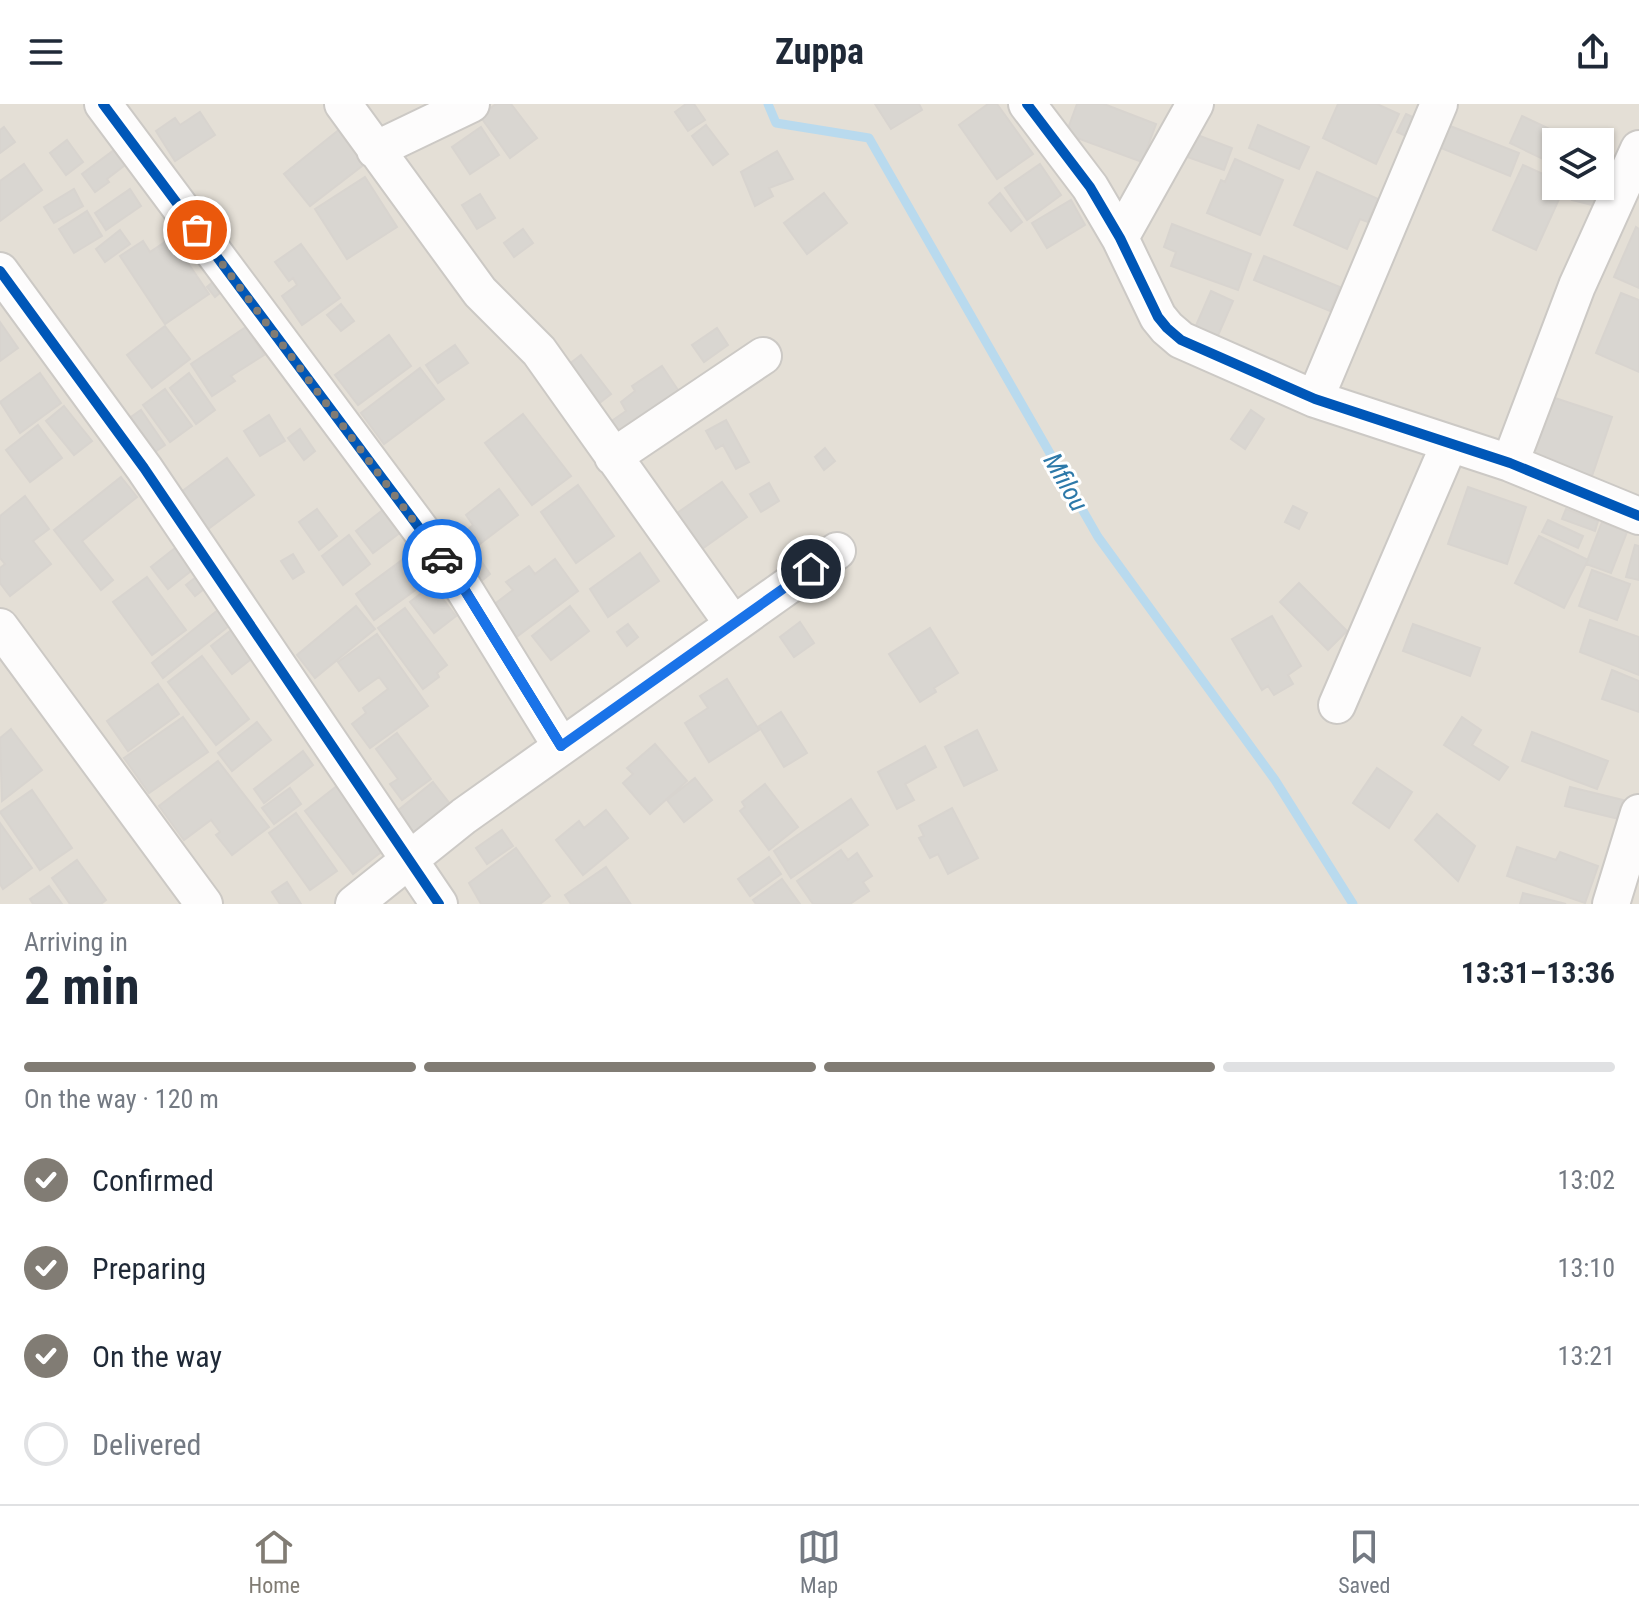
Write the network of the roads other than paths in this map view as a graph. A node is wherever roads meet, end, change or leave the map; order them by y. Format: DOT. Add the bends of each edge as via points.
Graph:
graph roads {
  1 [pos="103,104"];
  2 [pos="343,104"];
  3 [pos="471,104"];
  4 [pos="1027,104"];
  5 [pos="1195,104"];
  6 [pos="1439,104"];
  7 [pos="1639,149"];
  8 [pos="375,150"];
  9 [pos="1120,238"];
  10 [pos="0,271"];
  11 [pos="763,356"];
  12 [pos="1315,399"];
  13 [pos="1449,445"];
  14 [pos="613,457"];
  15 [pos="1510,463"];
  16 [pos="1639,516"];
  17 [pos="837,551"];
  18 [pos="733,624"];
  19 [pos="0,627"];
  20 [pos="1337,705"];
  21 [pos="561,746"];
  22 [pos="1639,813"];
  23 [pos="410,860"];
  24 [pos="204,904"];
  25 [pos="354,904"];
  26 [pos="439,904"];
  27 [pos="1611,904"];
  1 -- 21 [label="street" via="461,584"];
  2 -- 8 [label="street"];
  3 -- 8 [label="street"];
  4 -- 9 [label="street" via="1090,187"];
  5 -- 9 [label="street"];
  6 -- 12 [label="street"];
  7 -- 15 [label="street" via="1577,286"];
  8 -- 14 [label="street" via="480,292 539,351"];
  9 -- 12 [label="street" via="1158,317 1181,340"];
  10 -- 23 [label="street" via="144,468"];
  11 -- 14 [label="street"];
  12 -- 13 [label="street"];
  13 -- 15 [label="street"];
  13 -- 20 [label="street"];
  14 -- 18 [label="street"];
  15 -- 16 [label="street"];
  17 -- 18 [label="street"];
  18 -- 21 [label="street"];
  19 -- 24 [label="street"];
  21 -- 23 [label="street"];
  22 -- 27 [label="street"];
  23 -- 25 [label="street"];
  23 -- 26 [label="street"];
}
